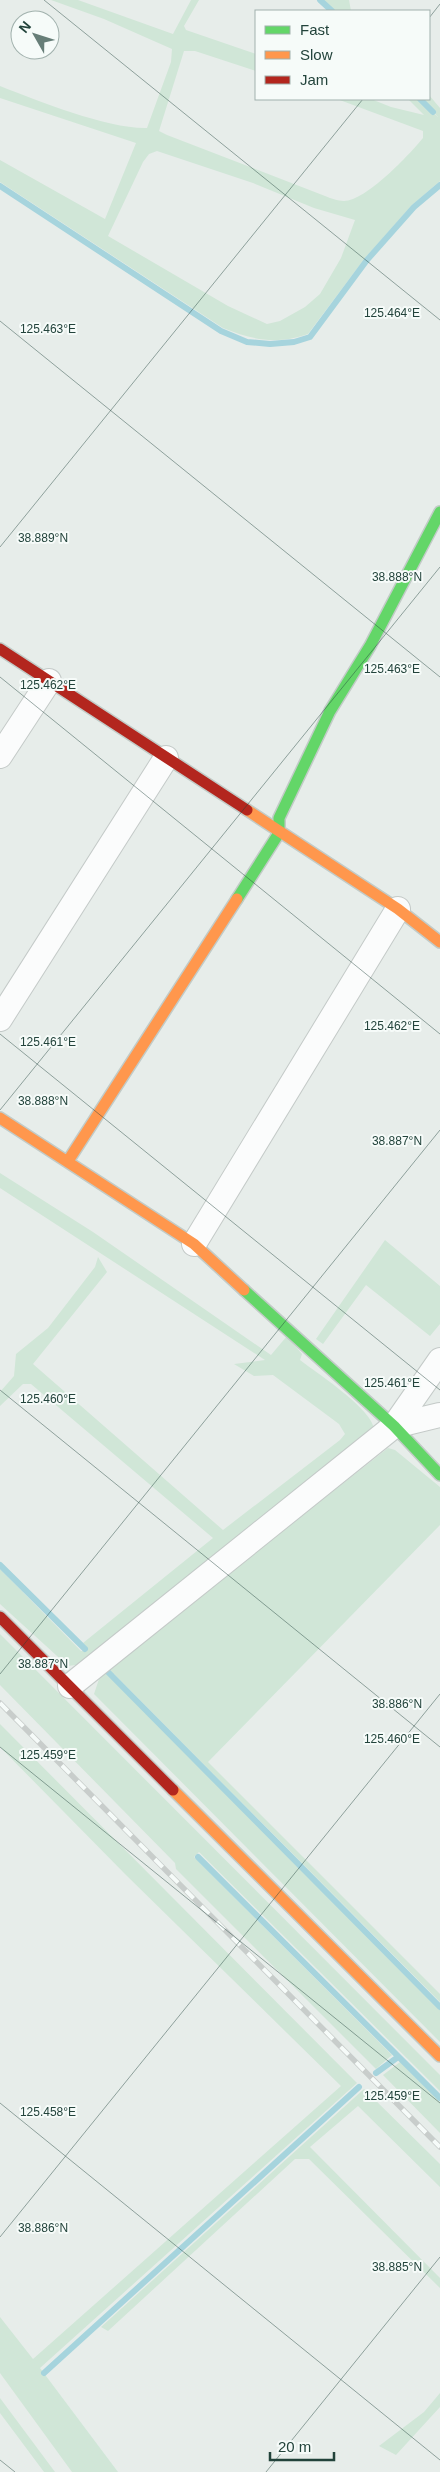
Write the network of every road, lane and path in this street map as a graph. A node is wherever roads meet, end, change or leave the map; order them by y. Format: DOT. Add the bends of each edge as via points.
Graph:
graph roads {
  1 [pos="440,512"];
  2 [pos="0,649"];
  3 [pos="49,681"];
  4 [pos="0,756"];
  5 [pos="166,758"];
  6 [pos="279,833"];
  7 [pos="398,909"];
  8 [pos="440,942"];
  9 [pos="0,1019"];
  10 [pos="0,1118"];
  11 [pos="68,1161"];
  12 [pos="194,1244"];
  13 [pos="440,1360"];
  14 [pos="440,1415"];
  15 [pos="394,1426"];
  16 [pos="440,1475"];
  17 [pos="0,1617"];
  18 [pos="70,1686"];
  19 [pos="440,2056"];
  1 -- 6 [label="street" via="370,646 330,711 279,818"];
  2 -- 3 [label="street"];
  3 -- 4 [label="street"];
  3 -- 5 [label="street"];
  5 -- 6 [label="street"];
  5 -- 9 [label="street"];
  6 -- 7 [label="street"];
  6 -- 11 [label="street"];
  7 -- 8 [label="street"];
  7 -- 12 [label="street"];
  10 -- 11 [label="street"];
  11 -- 12 [label="street"];
  12 -- 15 [label="street"];
  13 -- 15 [label="street"];
  14 -- 15 [label="street"];
  15 -- 16 [label="street"];
  15 -- 18 [label="street"];
  17 -- 18 [label="street"];
  18 -- 19 [label="street"];
}
